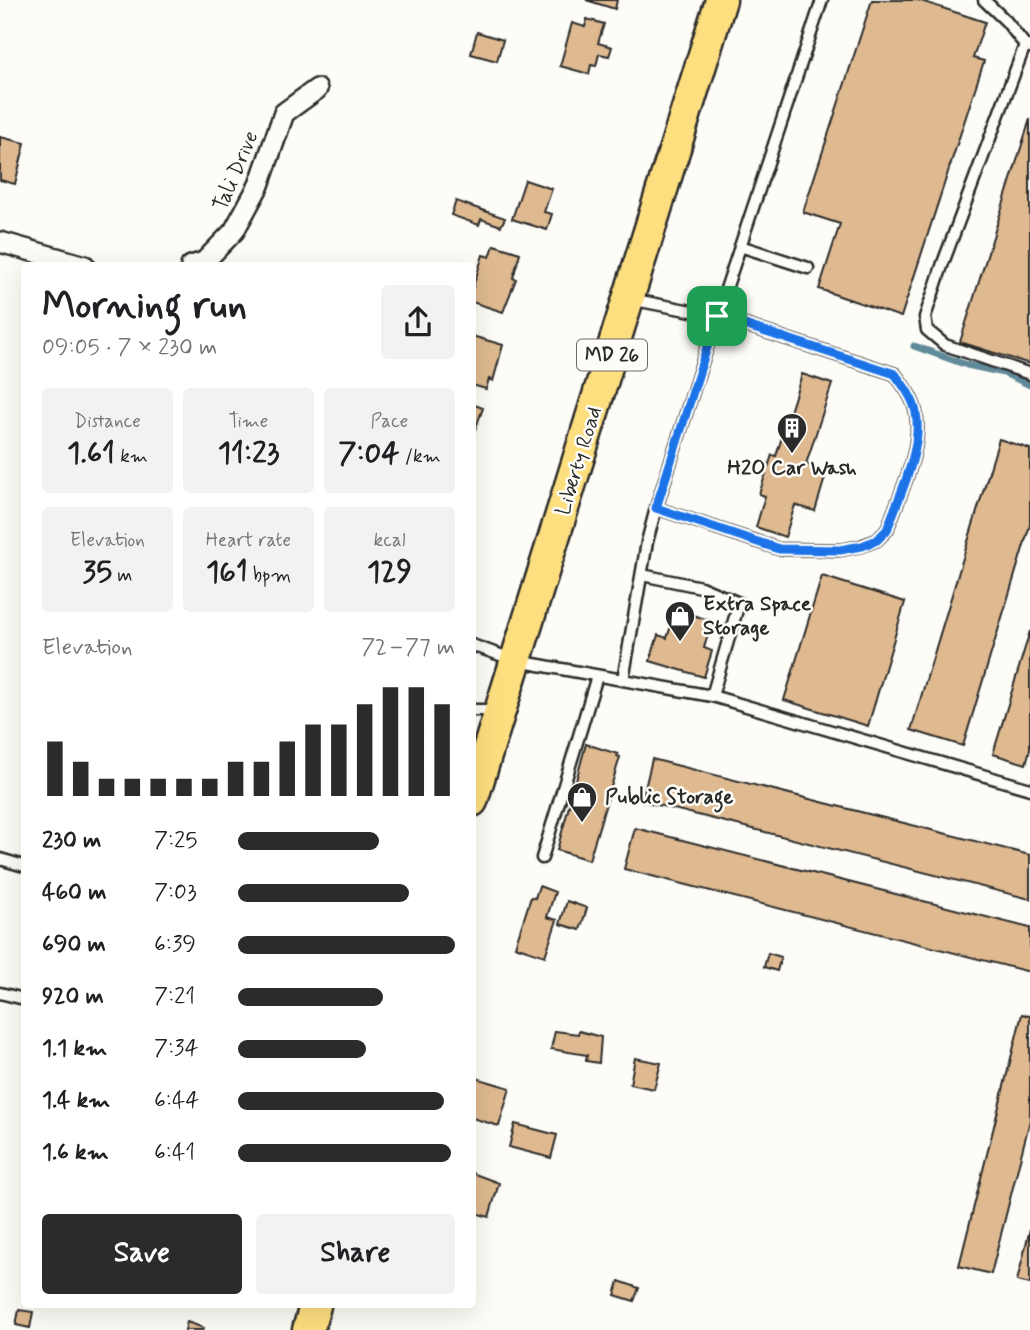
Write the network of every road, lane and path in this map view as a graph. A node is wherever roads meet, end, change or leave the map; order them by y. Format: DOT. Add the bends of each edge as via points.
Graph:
graph roads {
  1 [pos="721,0"];
  2 [pos="822,0"];
  3 [pos="984,0"];
  4 [pos="1027,46"];
  5 [pos="317,89"];
  6 [pos="0,242"];
  7 [pos="740,246"];
  8 [pos="71,262"];
  9 [pos="204,262"];
  10 [pos="808,268"];
  11 [pos="629,299"];
  12 [pos="717,316"];
  13 [pos="1030,374"];
  14 [pos="656,508"];
  15 [pos="642,575"];
  16 [pos="476,646"];
  17 [pos="517,661"];
  18 [pos="597,676"];
  19 [pos="623,680"];
  20 [pos="712,696"];
  21 [pos="487,710"];
  22 [pos="476,777"];
  23 [pos="1030,789"];
  24 [pos="542,858"];
  25 [pos="0,859"];
  26 [pos="21,865"];
  27 [pos="0,993"];
  28 [pos="21,998"];
  29 [pos="314,1308"];
  30 [pos="308,1330"];
  1 -- 11 [label="main road, Liberty Road / MD 26"];
  2 -- 7 [label="lane"];
  3 -- 4 [label="lane"];
  4 -- 13 [label="lane" via="925,317 927,330 945,345"];
  5 -- 9 [label="street, Tali Drive" via="284,113 258,185 234,231"];
  6 -- 8 [label="street"];
  7 -- 10 [label="lane"];
  7 -- 12 [label="lane"];
  11 -- 12 [label="lane"];
  11 -- 17 [label="main road, Liberty Road / MD 26"];
  12 -- 14 [label="lane"];
  12 -- 14 [label="lane" via="895,374 916,412 917,445 887,530 862,546 779,549"];
  14 -- 15 [label="lane"];
  15 -- 19 [label="lane"];
  15 -- 20 [label="lane" via="701,587 739,603"];
  16 -- 17 [label="lane"];
  17 -- 18 [label="lane"];
  17 -- 21 [label="main road, Liberty Road / MD 26"];
  18 -- 19 [label="lane"];
  18 -- 24 [label="lane"];
  19 -- 20 [label="lane"];
  20 -- 23 [label="lane"];
  21 -- 22 [label="main road, Liberty Road / MD 26"];
  25 -- 26 [label="lane"];
  27 -- 28 [label="lane"];
  29 -- 30 [label="main road"];
}
